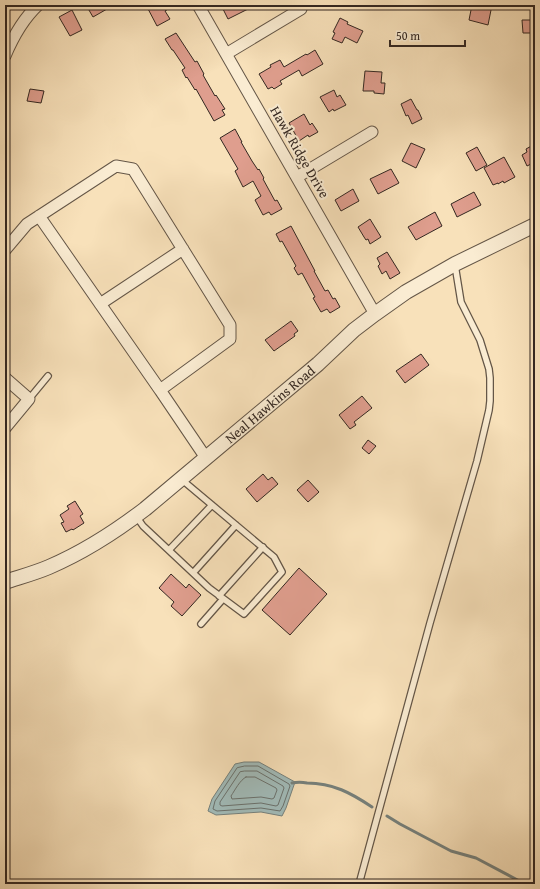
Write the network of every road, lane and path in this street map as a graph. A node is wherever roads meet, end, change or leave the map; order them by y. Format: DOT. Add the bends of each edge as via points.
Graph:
graph roads {
  1 [pos="38,5"];
  2 [pos="198,5"];
  3 [pos="301,9"];
  4 [pos="226,54"];
  5 [pos="5,56"];
  6 [pos="372,132"];
  7 [pos="297,177"];
  8 [pos="39,216"];
  9 [pos="535,225"];
  10 [pos="183,249"];
  11 [pos="5,250"];
  12 [pos="455,264"];
  13 [pos="100,304"];
  14 [pos="375,314"];
  15 [pos="48,376"];
  16 [pos="5,378"];
  17 [pos="160,390"];
  18 [pos="29,399"];
  19 [pos="5,428"];
  20 [pos="206,458"];
  21 [pos="181,479"];
  22 [pos="212,505"];
  23 [pos="136,516"];
  24 [pos="236,525"];
  25 [pos="263,547"];
  26 [pos="169,550"];
  27 [pos="193,573"];
  28 [pos="5,582"];
  29 [pos="221,597"];
  30 [pos="200,624"];
  31 [pos="359,884"];
  1 -- 5 [label="street" via="17,30"];
  2 -- 4 [label="street, Hawk Ridge Drive"];
  3 -- 4 [label="street"];
  4 -- 7 [label="street, Hawk Ridge Drive"];
  6 -- 7 [label="street"];
  7 -- 14 [label="street, Hawk Ridge Drive"];
  8 -- 10 [label="street" via="116,166 133,169"];
  8 -- 11 [label="street" via="28,224"];
  8 -- 13 [label="street"];
  9 -- 12 [label="street, Neal Hawkins Road"];
  10 -- 13 [label="street"];
  10 -- 17 [label="street" via="230,325 230,340"];
  12 -- 14 [label="street, Neal Hawkins Road" via="406,292"];
  12 -- 31 [label="lane" via="462,302 480,340 489,369 489,410"];
  13 -- 17 [label="street"];
  14 -- 20 [label="street, Neal Hawkins Road"];
  15 -- 18 [label="lane"];
  16 -- 18 [label="street"];
  17 -- 20 [label="street"];
  18 -- 19 [label="street"];
  20 -- 21 [label="street, Neal Hawkins Road"];
  21 -- 22 [label="lane"];
  21 -- 23 [label="street, Neal Hawkins Road"];
  22 -- 24 [label="lane"];
  22 -- 26 [label="lane"];
  23 -- 26 [label="lane"];
  23 -- 28 [label="street, Neal Hawkins Road" via="74,555 48,568"];
  24 -- 25 [label="lane"];
  24 -- 27 [label="lane"];
  25 -- 29 [label="lane"];
  25 -- 29 [label="lane" via="274,557 282,572 244,614"];
  26 -- 27 [label="lane"];
  27 -- 29 [label="lane"];
  29 -- 30 [label="lane"];
}
